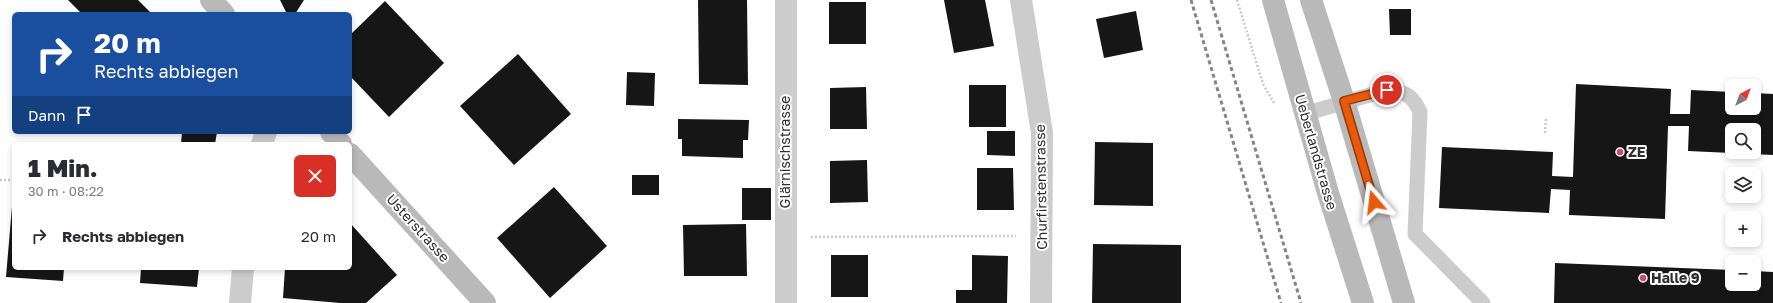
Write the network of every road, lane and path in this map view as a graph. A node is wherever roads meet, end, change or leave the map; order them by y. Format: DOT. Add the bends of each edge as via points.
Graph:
graph roads {
  1 [pos="212,0"];
  2 [pos="786,0"];
  3 [pos="1021,0"];
  4 [pos="1237,0"];
  5 [pos="1273,0"];
  6 [pos="1311,0"];
  7 [pos="222,12"];
  8 [pos="1263,84"];
  9 [pos="1344,101"];
  10 [pos="1304,114"];
  11 [pos="1546,118"];
  12 [pos="1545,133"];
  13 [pos="333,134"];
  14 [pos="339,142"];
  15 [pos="352,156"];
  16 [pos="0,180"];
  17 [pos="12,180"];
  18 [pos="1043,236"];
  19 [pos="785,237"];
  20 [pos="243,270"];
  21 [pos="240,303"];
  22 [pos="485,303"];
  23 [pos="786,303"];
  24 [pos="1041,303"];
  25 [pos="1363,303"];
  26 [pos="1404,303"];
  27 [pos="1483,303"];
  1 -- 7 [label="main road"];
  2 -- 19 [label="street, Glärnischstrasse"];
  3 -- 18 [label="street, Churfirstenstrasse" via="1042,133"];
  4 -- 8 [label="path"];
  5 -- 10 [label="main road, Ueberlandstrasse"];
  6 -- 9 [label="main road"];
  9 -- 10 [label="lane"];
  9 -- 26 [label="main road"];
  9 -- 27 [label="lane" via="1387,90 1399,90 1409,94 1416,103 1420,112 1414,234"];
  10 -- 25 [label="main road, Ueberlandstrasse"];
  11 -- 12 [label="path"];
  13 -- 14 [label="main road"];
  15 -- 22 [label="main road, Usterstrasse"];
  16 -- 17 [label="path"];
  18 -- 19 [label="path"];
  18 -- 24 [label="street, Churfirstenstrasse"];
  19 -- 23 [label="street, Glärnischstrasse"];
  20 -- 21 [label="street"];
}
